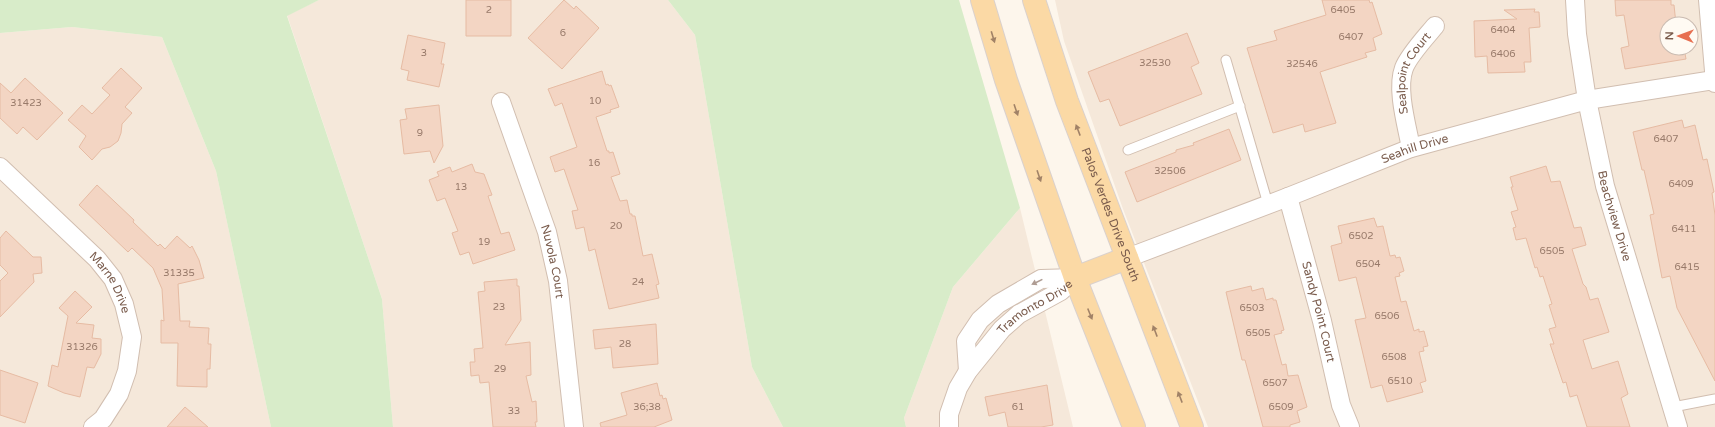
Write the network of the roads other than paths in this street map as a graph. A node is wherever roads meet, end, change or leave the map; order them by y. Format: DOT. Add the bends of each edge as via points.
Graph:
graph roads {
  1 [pos="982,0"];
  2 [pos="1034,0"];
  3 [pos="1574,0"];
  4 [pos="1708,0"];
  5 [pos="1435,26"];
  6 [pos="1226,60"];
  7 [pos="1715,82"];
  8 [pos="1587,100"];
  9 [pos="501,102"];
  10 [pos="1240,106"];
  11 [pos="1411,148"];
  12 [pos="1128,150"];
  13 [pos="0,166"];
  14 [pos="1288,197"];
  15 [pos="1268,204"];
  16 [pos="1127,258"];
  17 [pos="1075,278"];
  18 [pos="1715,399"];
  19 [pos="1673,406"];
  20 [pos="93,427"];
  21 [pos="574,427"];
  22 [pos="949,427"];
  23 [pos="1134,427"];
  24 [pos="1192,427"];
  25 [pos="1350,427"];
  26 [pos="1678,427"];
  1 -- 17 [label="main road, one-way" via="1006,80"];
  16 -- 2 [label="main road, Palos Verdes Drive South, one-way" via="1067,101"];
  3 -- 8 [label="street, Beachview Drive"];
  4 -- 7 [label="street"];
  5 -- 11 [label="street, Sealpoint Court" via="1404,68 1401,86"];
  6 -- 10 [label="lane"];
  7 -- 8 [label="street, Seahill Drive"];
  8 -- 11 [label="street, Seahill Drive"];
  8 -- 19 [label="street, Beachview Drive" via="1605,186"];
  9 -- 21 [label="street, Nuvola Court" via="552,253 558,281"];
  10 -- 12 [label="lane"];
  10 -- 15 [label="lane"];
  11 -- 14 [label="street, Seahill Drive"];
  13 -- 20 [label="street, Marne Drive" via="97,260 113,279 124,304 132,337 127,371 119,394 103,419"];
  14 -- 15 [label="street, Seahill Drive"];
  14 -- 25 [label="street, Sandy Point Court" via="1322,321 1341,405"];
  15 -- 16 [label="street, Seahill Drive"];
  16 -- 17 [label="main road"];
  24 -- 16 [label="main road, Palos Verdes Drive South, one-way"];
  17 -- 22 [label="street, Tramonto Drive" via="1041,278 980,320 966,341 968,371 958,388 949,414"];
  17 -- 23 [label="main road, one-way"];
  18 -- 19 [label="lane"];
  19 -- 26 [label="street, Beachview Drive"];
}
